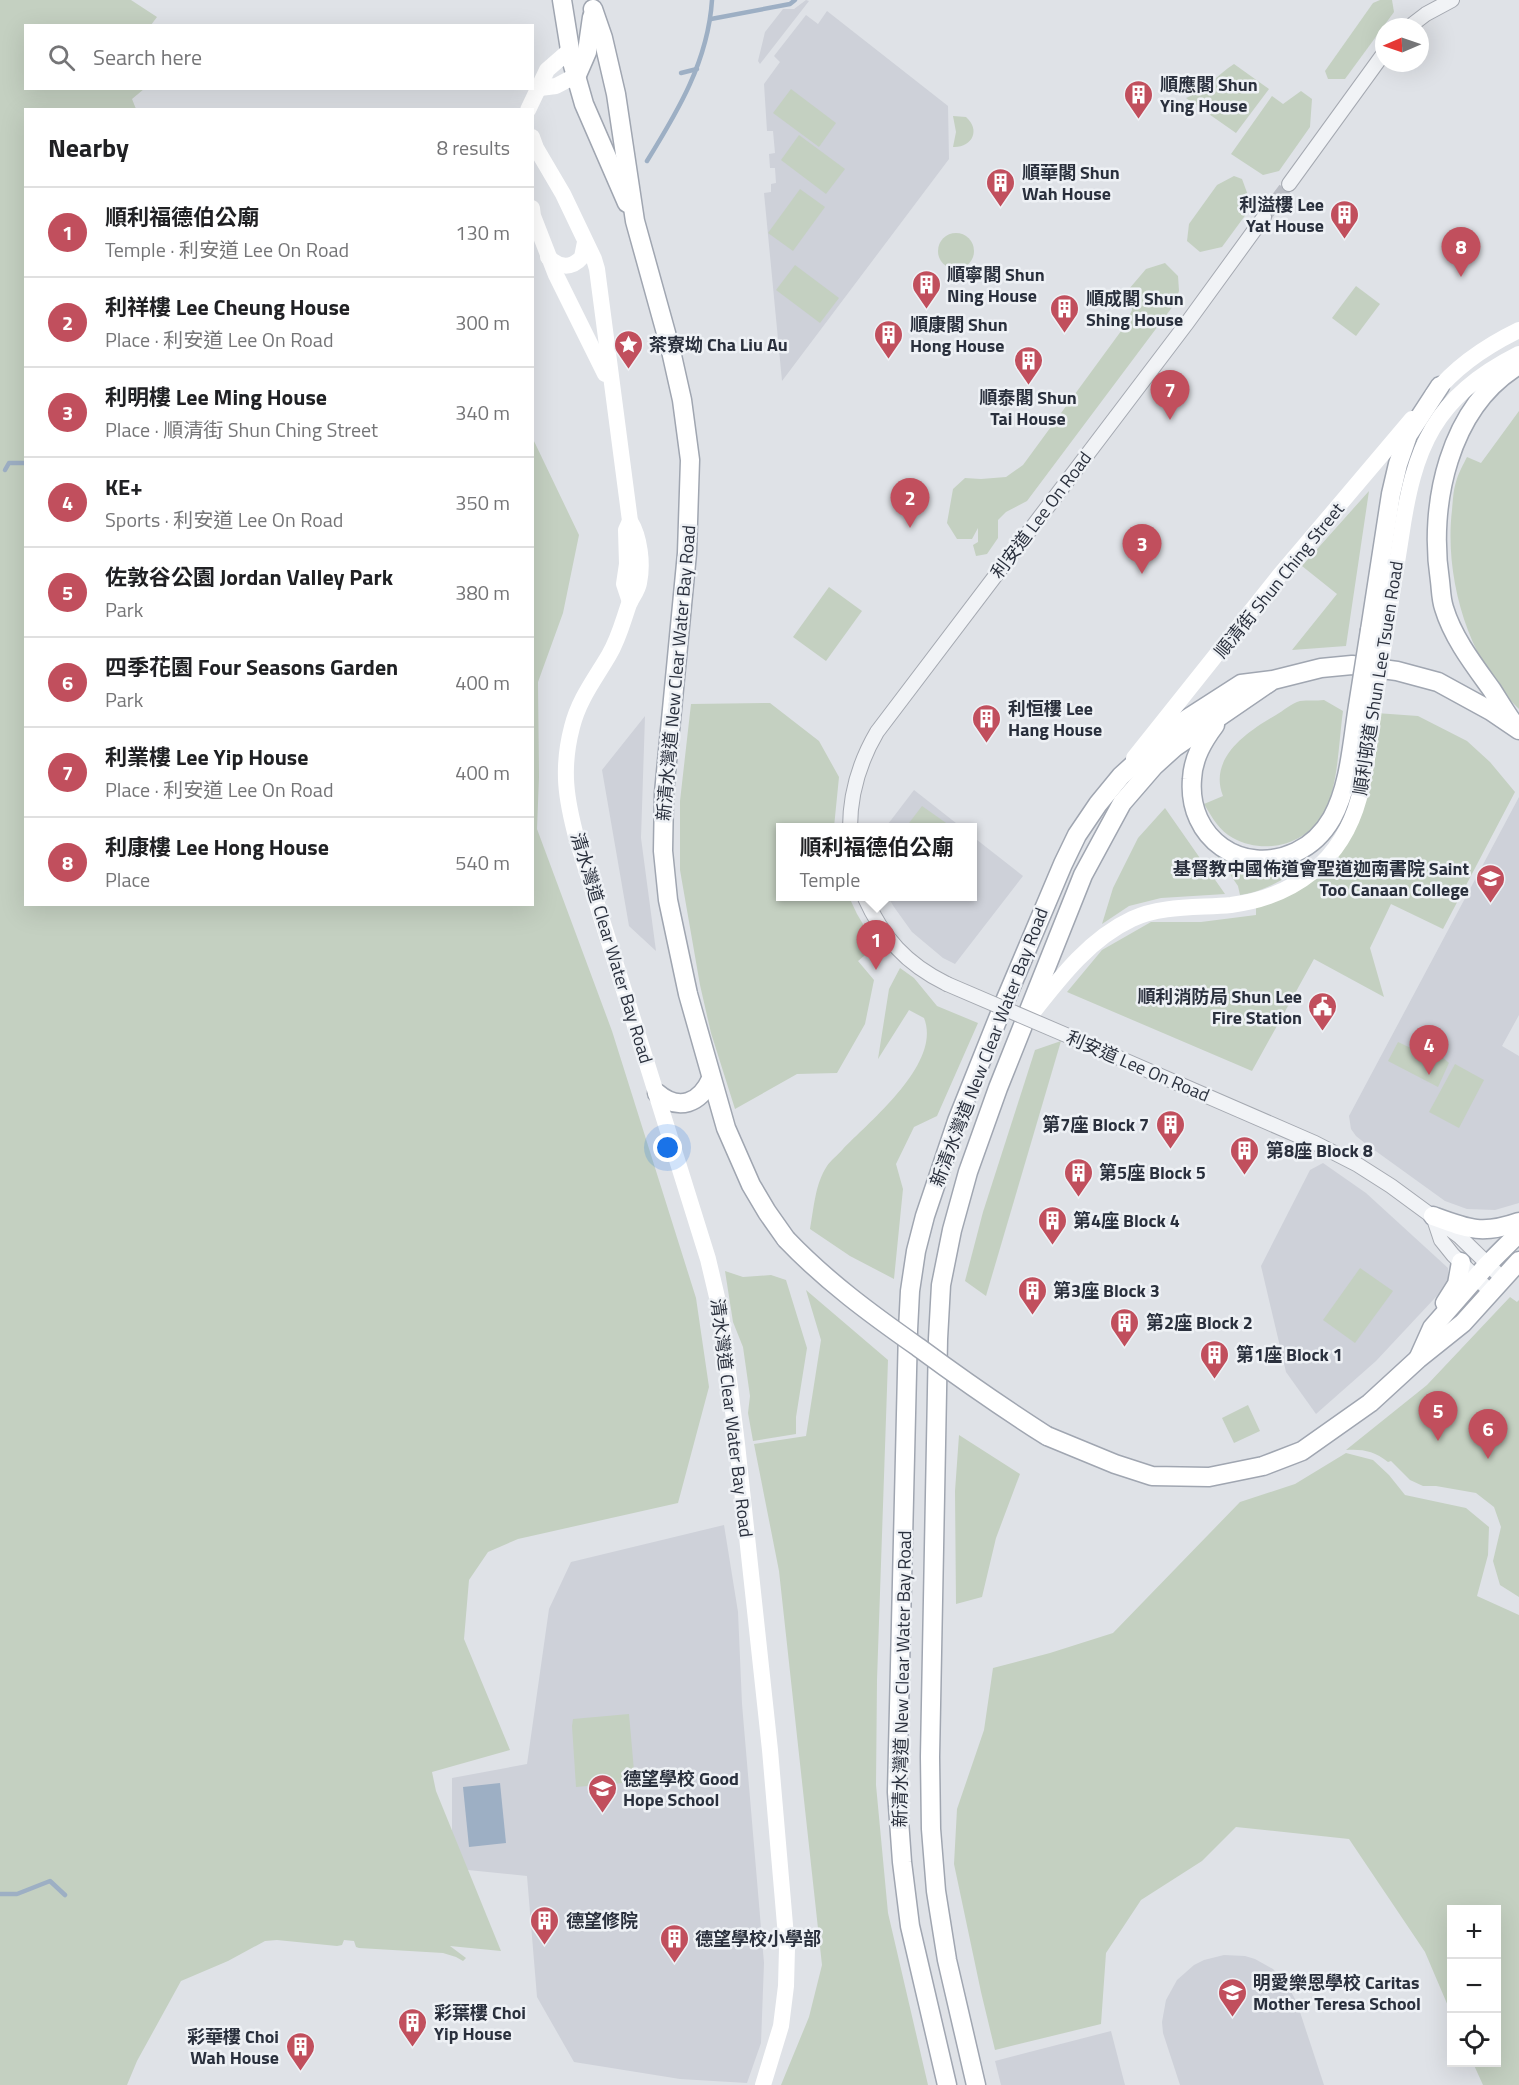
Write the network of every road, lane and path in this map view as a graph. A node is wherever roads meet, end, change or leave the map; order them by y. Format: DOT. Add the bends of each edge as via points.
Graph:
graph roads {
  1 [pos="562,0"];
  2 [pos="1452,0"];
  3 [pos="593,4"];
  4 [pos="1421,18"];
  5 [pos="570,50"];
  6 [pos="1375,65"];
  7 [pos="577,75"];
  8 [pos="540,88"];
  9 [pos="529,108"];
  10 [pos="534,142"];
  11 [pos="1288,184"];
  12 [pos="1264,217"];
  13 [pos="534,219"];
  14 [pos="635,221"];
  15 [pos="585,242"];
  16 [pos="548,257"];
  17 [pos="1519,330"];
  18 [pos="1519,354"];
  19 [pos="1519,365"];
  20 [pos="611,386"];
  21 [pos="1440,386"];
  22 [pos="1378,631"];
  23 [pos="1273,680"];
  24 [pos="1366,707"];
  25 [pos="1221,717"];
  26 [pos="1519,730"];
  27 [pos="1121,776"];
  28 [pos="850,823"];
  29 [pos="866,901"];
  30 [pos="1023,1024"];
  31 [pos="711,1079"];
  32 [pos="664,1098"];
  33 [pos="1433,1216"];
  34 [pos="1519,1222"];
  35 [pos="1519,1233"];
  36 [pos="1519,1261"];
  37 [pos="1461,1262"];
  38 [pos="1482,1271"];
  39 [pos="1497,1286"];
  40 [pos="1432,1328"];
  41 [pos="1418,1359"];
  42 [pos="763,2085"];
  43 [pos="947,2085"];
  44 [pos="976,2085"];
  1 -- 5 [label="main road"];
  2 -- 4 [label="street"];
  3 -- 7 [label="main road" via="589,46"];
  3 -- 14 [label="main road, 新清水灣道 New Clear Water Bay Road" via="616,94"];
  5 -- 7 [label="main road, 新清水灣道 New Clear Water Bay Road"];
  5 -- 8 [label="main road" via="547,70"];
  6 -- 11 [label="street"];
  7 -- 8 [label="main road" via="556,87"];
  7 -- 14 [label="main road, 新清水灣道 New Clear Water Bay Road" via="588,112"];
  8 -- 9 [label="main road"];
  10 -- 15 [label="main road, 清水灣道 Clear Water Bay Road"];
  12 -- 28 [label="street, 利安道 Lee On Road" via="878,732 864,754 854,788"];
  13 -- 16 [label="main road, 清水灣道 Clear Water Bay Road"];
  14 -- 31 [label="main road, 新清水灣道 New Clear Water Bay Road" via="671,351 688,449 687,553 664,793 663,850 677,948"];
  15 -- 16 [label="main road" via="582,257 573,264 560,265"];
  15 -- 20 [label="main road, 清水灣道 Clear Water Bay Road" via="597,269"];
  16 -- 20 [label="main road, 清水灣道 Clear Water Bay Road"];
  17 -- 21 [label="main road" via="1474,356"];
  18 -- 22 [label="main road, 順利邨道 Shun Lee Tsuen Road" via="1462,392 1437,420 1424,443 1408,494"];
  19 -- 26 [label="main road" via="1486,392 1448,458 1439,502 1436,555 1444,608 1460,643"];
  20 -- 32 [label="main road, 清水灣道 Clear Water Bay Road" via="630,521 636,533 639,584 610,654 577,709 566,756 565,786 577,840"];
  21 -- 22 [label="main road" via="1408,435 1398,464 1391,494"];
  21 -- 27 [label="main road, 順清街 Shun Ching Street" via="1279,576"];
  22 -- 24 [label="main road, bridge"];
  23 -- 25 [label="main road, 新清水灣道 New Clear Water Bay Road"];
  23 -- 26 [label="main road, 新清水灣道 New Clear Water Bay Road" via="1352,665 1396,671 1438,682"];
  23 -- 27 [label="main road, 新清水灣道 New Clear Water Bay Road" via="1241,684 1202,708"];
  24 -- 25 [label="main road" via="1333,816 1306,846 1270,860 1240,857 1220,846 1202,826 1194,808 1195,762"];
  24 -- 30 [label="main road, 順利邨道 Shun Lee Tsuen Road" via="1364,774 1355,810 1345,833 1319,866 1287,890 1254,902 1160,911 1133,918 1105,934 1065,972"];
  25 -- 30 [label="main road, 新清水灣道 New Clear Water Bay Road" via="1175,747 1122,803 1083,875"];
  27 -- 43 [label="main road, 新清水灣道 New Clear Water Bay Road" via="1077,835 1009,991 936,1181 916,1251 910,1292 897,1792 910,1926"];
  29 -- 33 [label="street, 利安道 Lee On Road, bridge" via="886,936 924,972 1316,1143 1358,1165"];
  30 -- 44 [label="main road, 新清水灣道 New Clear Water Bay Road" via="968,1172 952,1230 941,1285 938,1339 931,1829 947,1960"];
  31 -- 32 [label="main road" via="692,1100 677,1104"];
  31 -- 41 [label="main road, 新清水灣道 New Clear Water Bay Road, bridge" via="739,1160 767,1212 808,1262 840,1290 992,1401 1047,1436 1115,1464 1152,1476 1191,1478 1263,1467 1302,1450 1354,1415"];
  32 -- 42 [label="main road, 清水灣道 Clear Water Bay Road" via="715,1284 738,1454 771,1762 787,1948 781,2026"];
  33 -- 34 [label="main road" via="1482,1230"];
  33 -- 37 [label="street, 利安道 Lee On Road" via="1441,1240"];
  33 -- 38 [label="street, 利安道 Lee On Road" via="1459,1236"];
  35 -- 38 [label="main road, 新清水灣道 New Clear Water Bay Road"];
  36 -- 39 [label="main road, 新清水灣道 New Clear Water Bay Road"];
  37 -- 38 [label="street, 利安道 Lee On Road"];
  37 -- 40 [label="main road" via="1457,1284"];
  38 -- 39 [label="street, 利安道 Lee On Road"];
  38 -- 40 [label="main road, 新清水灣道 New Clear Water Bay Road"];
  39 -- 41 [label="main road, 新清水灣道 New Clear Water Bay Road" via="1463,1323"];
  40 -- 41 [label="main road, 新清水灣道 New Clear Water Bay Road"];
}
